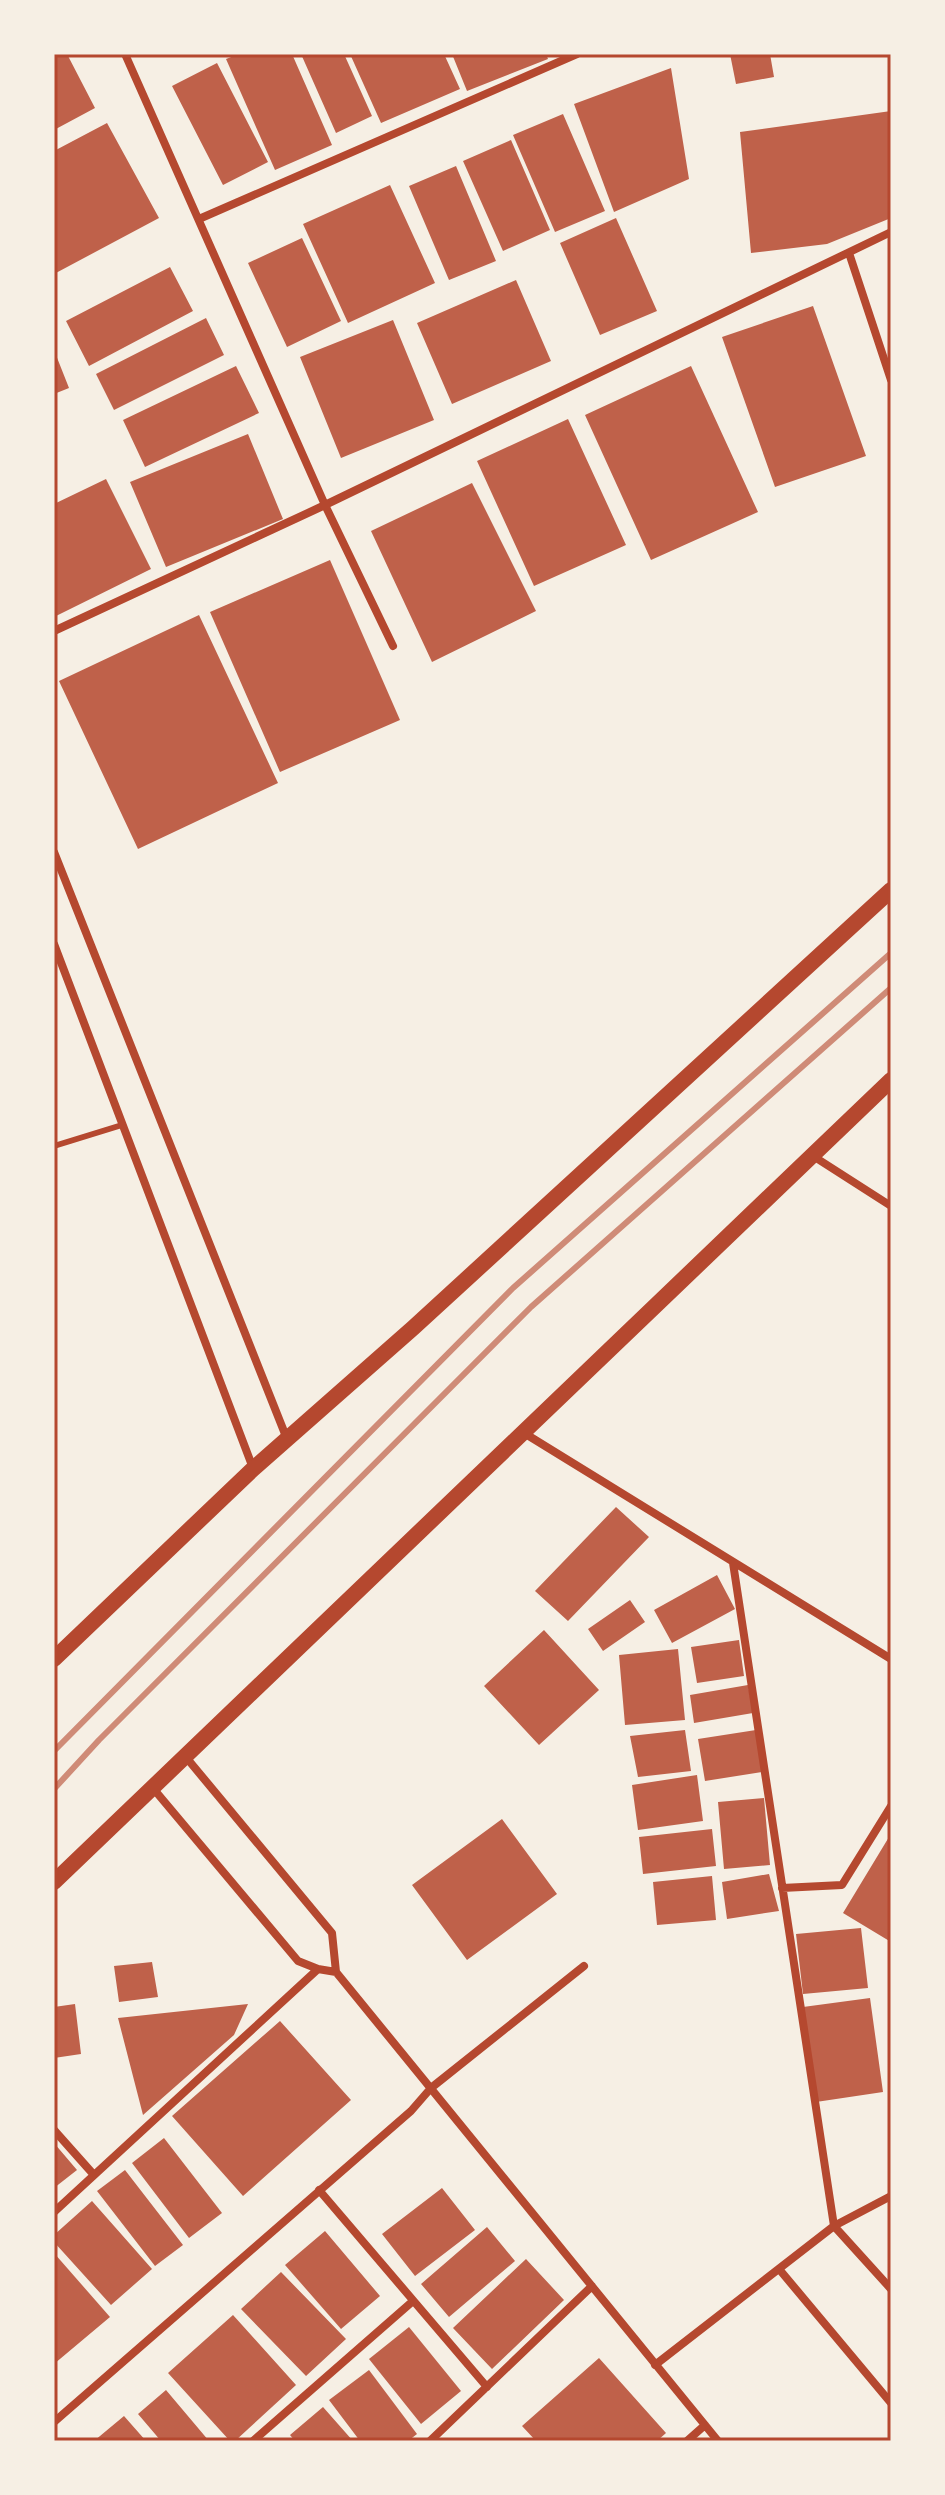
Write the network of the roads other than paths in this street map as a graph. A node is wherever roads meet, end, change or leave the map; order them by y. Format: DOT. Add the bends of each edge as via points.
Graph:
graph roads {
  1 [pos="125,54"];
  2 [pos="577,54"];
  3 [pos="199,219"];
  4 [pos="891,232"];
  5 [pos="849,253"];
  6 [pos="891,380"];
  7 [pos="325,505"];
  8 [pos="54,631"];
  9 [pos="393,646"];
  10 [pos="54,852"];
  11 [pos="891,890"];
  12 [pos="54,944"];
  13 [pos="891,1080"];
  14 [pos="122,1125"];
  15 [pos="54,1146"];
  16 [pos="812,1156"];
  17 [pos="891,1206"];
  18 [pos="524,1433"];
  19 [pos="287,1439"];
  20 [pos="253,1469"];
  21 [pos="733,1563"];
  22 [pos="54,1659"];
  23 [pos="891,1659"];
  24 [pos="185,1756"];
  25 [pos="151,1787"];
  26 [pos="891,1806"];
  27 [pos="54,1882"];
  28 [pos="782,1888"];
  29 [pos="584,1966"];
  30 [pos="318,1969"];
  31 [pos="336,1972"];
  32 [pos="431,2088"];
  33 [pos="54,2130"];
  34 [pos="94,2175"];
  35 [pos="319,2190"];
  36 [pos="891,2196"];
  37 [pos="54,2212"];
  38 [pos="834,2226"];
  39 [pos="779,2269"];
  40 [pos="592,2286"];
  41 [pos="891,2289"];
  42 [pos="413,2301"];
  43 [pos="655,2365"];
  44 [pos="487,2387"];
  45 [pos="891,2403"];
  46 [pos="54,2422"];
  47 [pos="705,2425"];
  48 [pos="253,2441"];
  49 [pos="430,2441"];
  50 [pos="687,2441"];
  51 [pos="718,2441"];
  1 -- 3 [label="street"];
  2 -- 3 [label="street"];
  3 -- 7 [label="street"];
  4 -- 5 [label="street"];
  5 -- 6 [label="street"];
  5 -- 7 [label="street"];
  7 -- 8 [label="street"];
  7 -- 9 [label="street"];
  10 -- 19 [label="street"];
  11 -- 19 [label="main road"];
  12 -- 14 [label="street"];
  13 -- 16 [label="main road"];
  14 -- 15 [label="lane"];
  14 -- 20 [label="street"];
  16 -- 17 [label="street"];
  16 -- 18 [label="main road"];
  18 -- 21 [label="street"];
  18 -- 24 [label="main road"];
  19 -- 20 [label="main road"];
  20 -- 22 [label="main road"];
  21 -- 23 [label="street"];
  21 -- 28 [label="street"];
  24 -- 25 [label="main road"];
  24 -- 31 [label="street" via="332,1933"];
  25 -- 27 [label="main road"];
  25 -- 30 [label="street" via="298,1961"];
  26 -- 28 [label="street" via="842,1885"];
  28 -- 38 [label="street"];
  29 -- 32 [label="street"];
  30 -- 31 [label="street"];
  30 -- 34 [label="street"];
  31 -- 32 [label="street"];
  32 -- 35 [label="street"];
  32 -- 40 [label="street"];
  33 -- 34 [label="street"];
  34 -- 37 [label="street"];
  35 -- 42 [label="street"];
  35 -- 46 [label="street"];
  36 -- 38 [label="street"];
  38 -- 39 [label="street"];
  38 -- 41 [label="street"];
  39 -- 43 [label="street"];
  39 -- 45 [label="street"];
  40 -- 43 [label="street"];
  40 -- 44 [label="street"];
  42 -- 44 [label="street"];
  42 -- 48 [label="street"];
  43 -- 47 [label="street"];
  44 -- 49 [label="street"];
  47 -- 50 [label="street"];
  47 -- 51 [label="street"];
}
